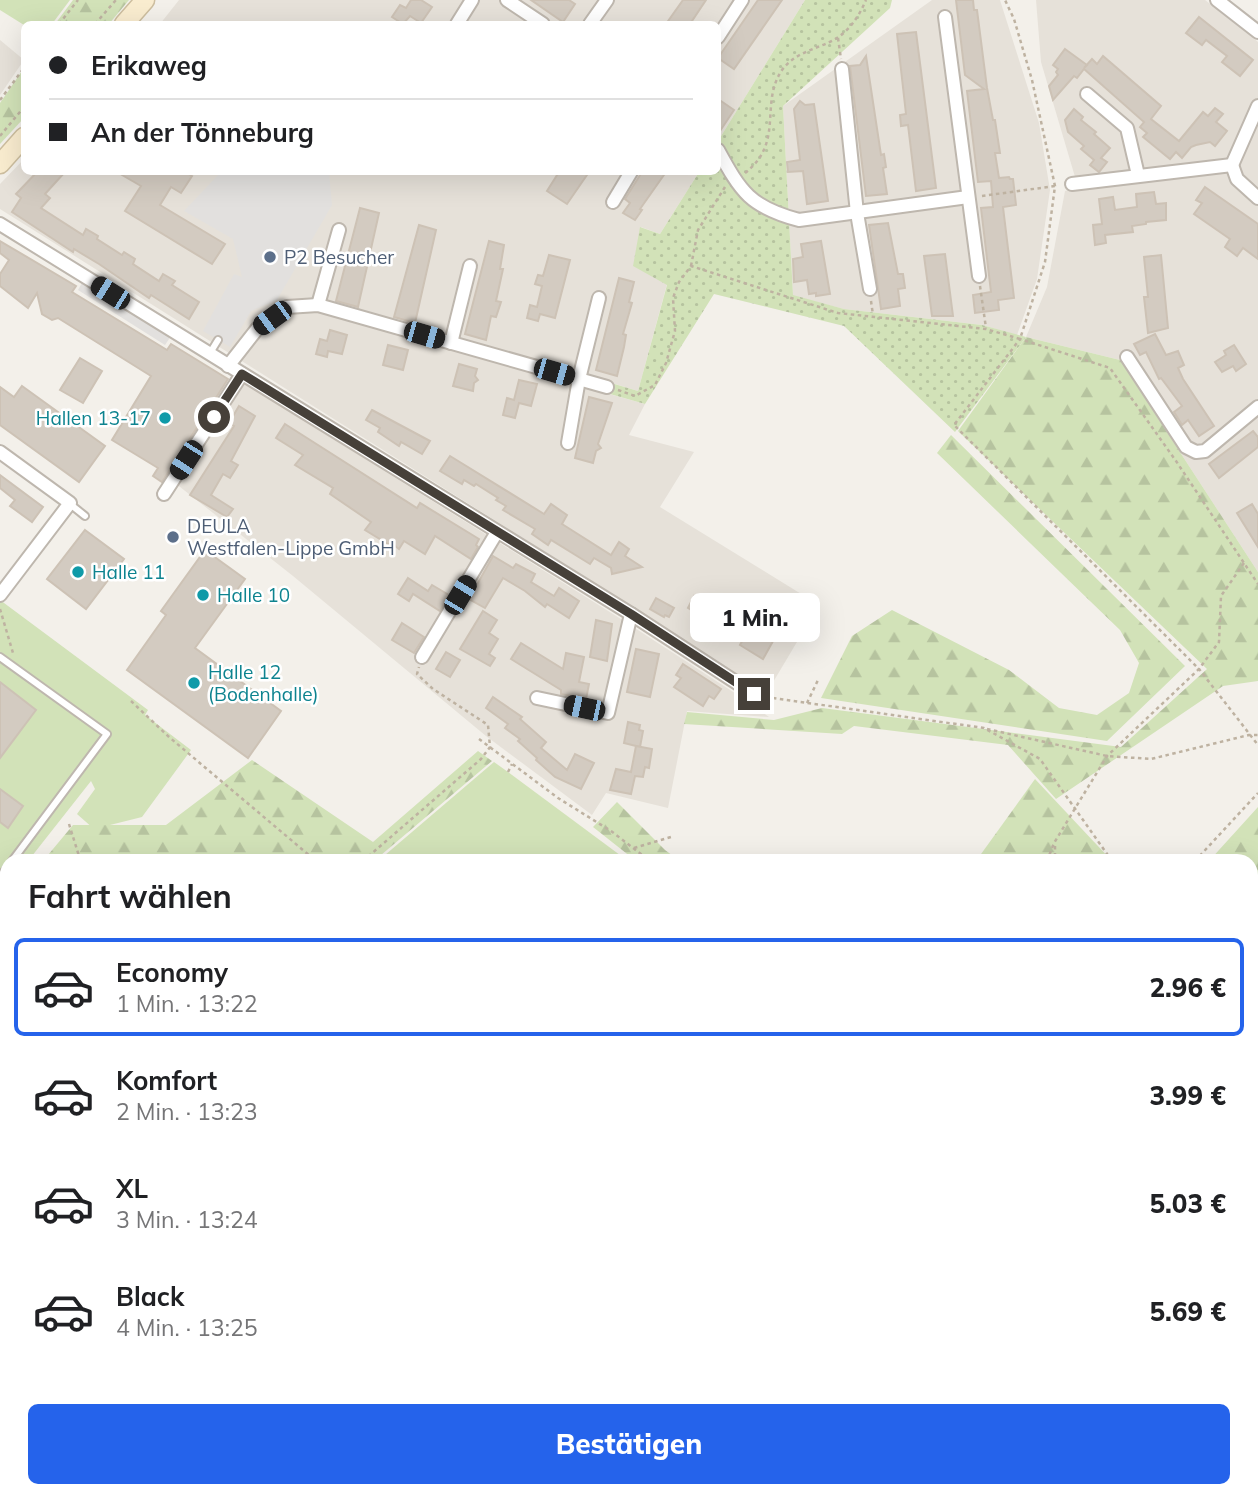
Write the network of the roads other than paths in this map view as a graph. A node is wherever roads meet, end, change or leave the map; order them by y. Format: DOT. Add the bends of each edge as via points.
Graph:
graph roads {
  1 [pos="145,0"];
  2 [pos="472,0"];
  3 [pos="507,0"];
  4 [pos="607,0"];
  5 [pos="742,0"];
  6 [pos="1217,0"];
  7 [pos="945,17"];
  8 [pos="127,21"];
  9 [pos="459,21"];
  10 [pos="539,21"];
  11 [pos="592,21"];
  12 [pos="721,32"];
  13 [pos="1258,32"];
  14 [pos="842,69"];
  15 [pos="1087,94"];
  16 [pos="1258,106"];
  17 [pos="21,141"];
  18 [pos="721,155"];
  19 [pos="0,164"];
  20 [pos="1232,165"];
  21 [pos="629,175"];
  22 [pos="1138,175"];
  23 [pos="1072,184"];
  24 [pos="968,197"];
  25 [pos="1258,198"];
  26 [pos="613,202"];
  27 [pos="857,213"];
  28 [pos="0,224"];
  29 [pos="339,230"];
  30 [pos="470,266"];
  31 [pos="979,276"];
  32 [pos="870,289"];
  33 [pos="599,298"];
  34 [pos="318,305"];
  35 [pos="218,340"];
  36 [pos="451,343"];
  37 [pos="209,355"];
  38 [pos="1127,357"];
  39 [pos="228,366"];
  40 [pos="242,374"];
  41 [pos="579,379"];
  42 [pos="607,387"];
  43 [pos="1258,407"];
  44 [pos="568,443"];
  45 [pos="0,452"];
  46 [pos="164,494"];
  47 [pos="70,503"];
  48 [pos="85,516"];
  49 [pos="497,532"];
  50 [pos="0,595"];
  51 [pos="631,614"];
  52 [pos="0,657"];
  53 [pos="422,657"];
  54 [pos="754,694"];
  55 [pos="537,698"];
  56 [pos="17,854"];
  1 -- 8 [label="street"];
  2 -- 9 [label="street"];
  3 -- 10 [label="street"];
  4 -- 11 [label="street"];
  5 -- 12 [label="street"];
  6 -- 13 [label="street"];
  7 -- 24 [label="street"];
  14 -- 27 [label="street"];
  15 -- 22 [label="street" via="1127,128"];
  16 -- 20 [label="street"];
  17 -- 19 [label="street"];
  18 -- 27 [label="street" via="742,191 778,214 799,220"];
  20 -- 22 [label="street"];
  20 -- 25 [label="street" via="1237,179"];
  21 -- 26 [label="street"];
  22 -- 23 [label="street"];
  24 -- 27 [label="street"];
  24 -- 31 [label="street"];
  27 -- 32 [label="street"];
  28 -- 37 [label="street"];
  29 -- 34 [label="street"];
  30 -- 36 [label="street"];
  33 -- 41 [label="street"];
  34 -- 36 [label="street"];
  34 -- 39 [label="street" via="287,307 257,329"];
  35 -- 37 [label="lane"];
  36 -- 41 [label="street"];
  37 -- 39 [label="street"];
  38 -- 43 [label="street" via="1186,447 1196,452 1205,451"];
  39 -- 40 [label="street"];
  40 -- 46 [label="street"];
  40 -- 49 [label="street"];
  41 -- 42 [label="street"];
  41 -- 44 [label="street"];
  45 -- 47 [label="street"];
  47 -- 48 [label="lane"];
  47 -- 50 [label="street"];
  49 -- 51 [label="street"];
  49 -- 53 [label="street"];
  51 -- 54 [label="street"];
  51 -- 55 [label="street" via="608,713"];
  52 -- 56 [label="lane" via="107,734"];
}
